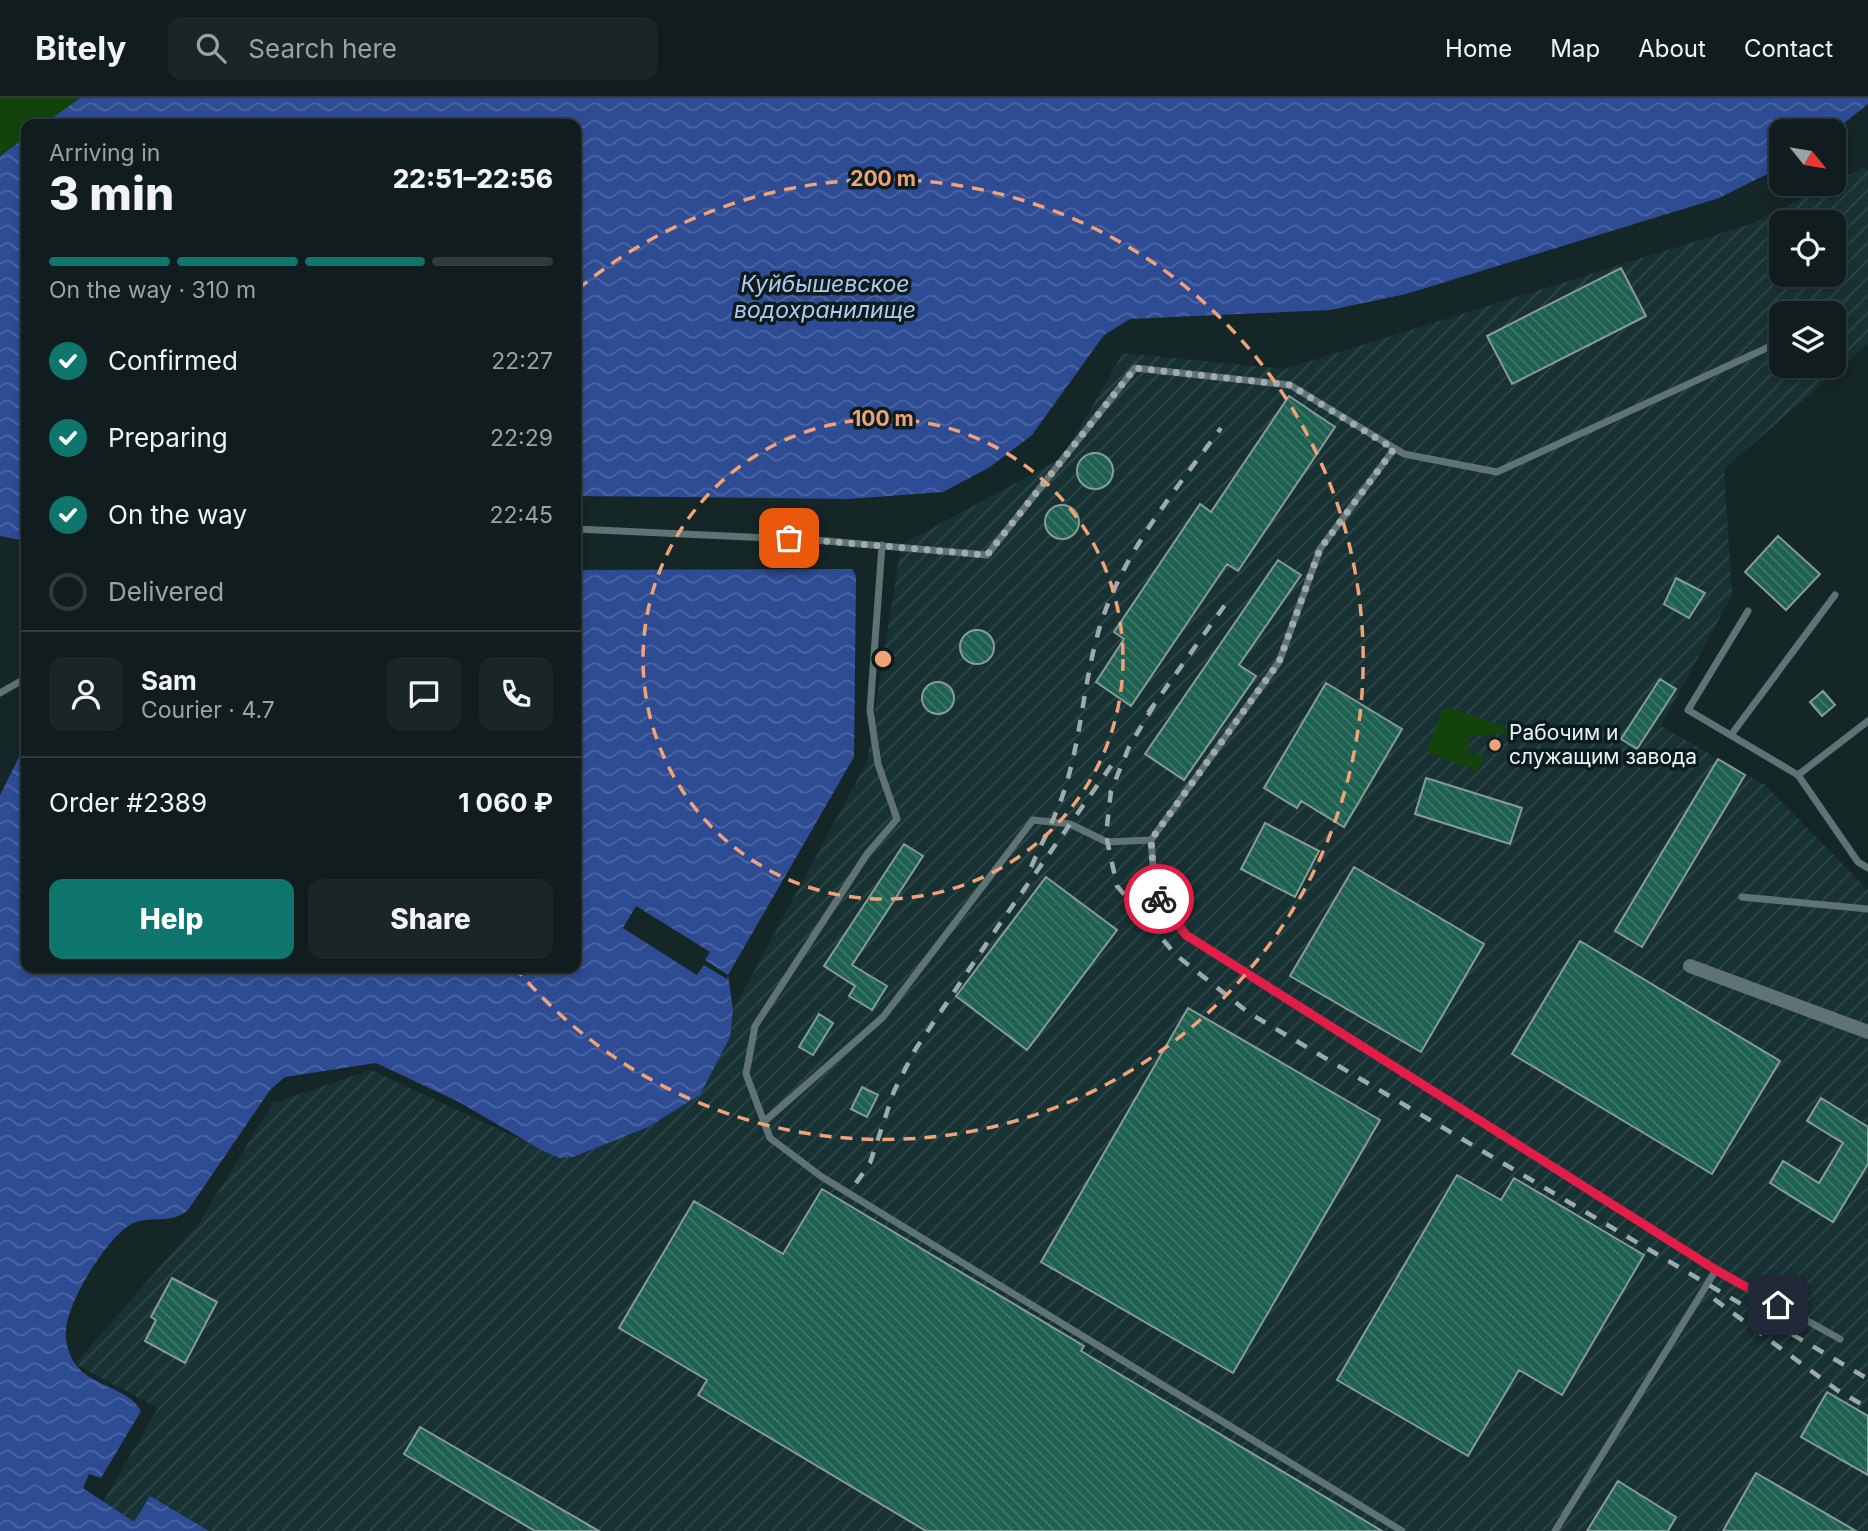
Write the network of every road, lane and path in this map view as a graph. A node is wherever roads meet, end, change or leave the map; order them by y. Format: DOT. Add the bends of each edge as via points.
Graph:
graph roads {
  1 [pos="1769,347"];
  2 [pos="1394,449"];
  3 [pos="581,529"];
  4 [pos="882,545"];
  5 [pos="1835,595"];
  6 [pos="1748,611"];
  7 [pos="21,681"];
  8 [pos="0,694"];
  9 [pos="1868,721"];
  10 [pos="1731,735"];
  11 [pos="1798,775"];
  12 [pos="1151,840"];
  13 [pos="1868,868"];
  14 [pos="1742,897"];
  15 [pos="1868,909"];
  16 [pos="1690,966"];
  17 [pos="1868,1032"];
  18 [pos="765,1121"];
  19 [pos="1716,1270"];
  20 [pos="1840,1339"];
  21 [pos="1402,1531"];
  22 [pos="1555,1531"];
  1 -- 2 [label="lane" via="1497,472"];
  2 -- 4 [label="lane" via="1290,385 1135,368 987,555"];
  2 -- 12 [label="lane" via="1320,549 1279,662"];
  3 -- 4 [label="lane"];
  4 -- 18 [label="lane" via="870,710 878,764 897,819 867,854 755,1026 746,1074"];
  5 -- 10 [label="lane"];
  6 -- 10 [label="lane" via="1688,710"];
  7 -- 8 [label="lane"];
  9 -- 11 [label="lane"];
  10 -- 11 [label="lane"];
  11 -- 13 [label="lane" via="1858,862"];
  12 -- 18 [label="lane" via="1107,842 1070,824 1033,820 883,1017"];
  12 -- 19 [label="lane" via="1155,892 1186,935"];
  14 -- 15 [label="lane"];
  16 -- 17 [label="street"];
  18 -- 21 [label="lane" via="770,1138 822,1177"];
  19 -- 20 [label="lane"];
  19 -- 22 [label="lane"];
}
